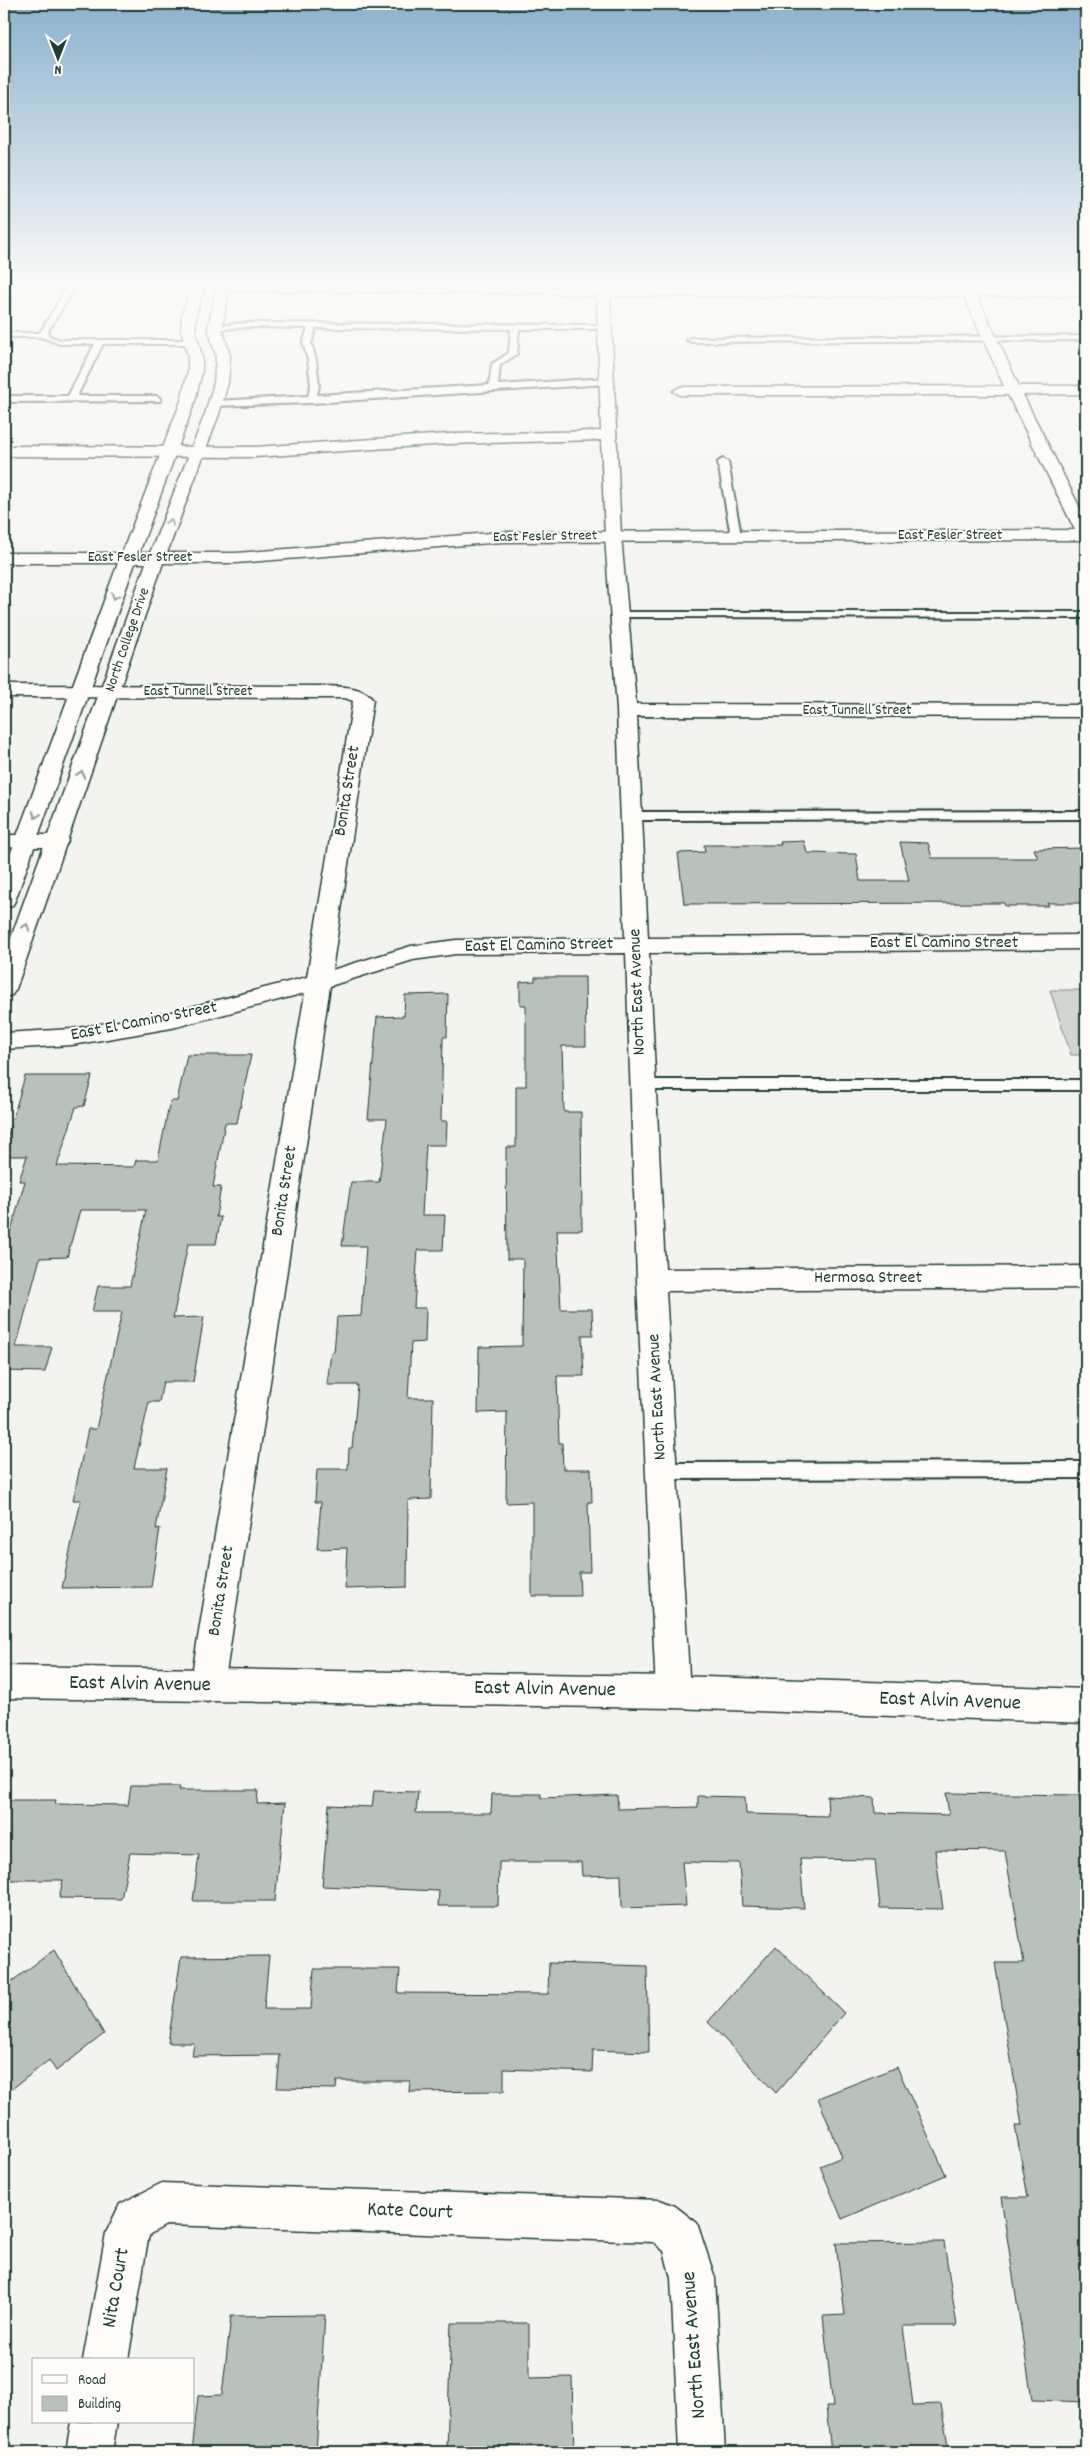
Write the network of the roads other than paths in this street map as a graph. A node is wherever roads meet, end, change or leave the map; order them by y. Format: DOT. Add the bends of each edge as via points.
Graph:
graph roads {
  1 [pos="188,402"];
  2 [pos="273,402"];
  3 [pos="608,402"];
  4 [pos="1019,402"];
  5 [pos="215,404"];
  6 [pos="609,435"];
  7 [pos="4,451"];
  8 [pos="168,452"];
  9 [pos="196,453"];
  10 [pos="723,462"];
  11 [pos="613,536"];
  12 [pos="736,536"];
  13 [pos="1086,536"];
  14 [pos="4,558"];
  15 [pos="128,558"];
  16 [pos="156,558"];
  17 [pos="620,615"];
  18 [pos="1086,615"];
  19 [pos="4,691"];
  20 [pos="80,692"];
  21 [pos="110,692"];
  22 [pos="361,697"];
  23 [pos="627,710"];
  24 [pos="1086,711"];
  25 [pos="1086,815"];
  26 [pos="631,816"];
  27 [pos="4,841"];
  28 [pos="27,841"];
  29 [pos="57,841"];
  30 [pos="4,901"];
  31 [pos="1086,942"];
  32 [pos="636,945"];
  33 [pos="318,982"];
  34 [pos="4,989"];
  35 [pos="4,1041"];
  36 [pos="642,1085"];
  37 [pos="1086,1085"];
  38 [pos="1086,1277"];
  39 [pos="651,1280"];
  40 [pos="1086,1470"];
  41 [pos="662,1471"];
  42 [pos="4,1682"];
  43 [pos="207,1686"];
  44 [pos="673,1692"];
  45 [pos="1086,1706"];
  46 [pos="136,2218"];
  47 [pos="682,2238"];
  48 [pos="105,2358"];
  49 [pos="94,2424"];
  50 [pos="89,2452"];
  51 [pos="702,2452"];
  1 -- 8 [label="street, North College Drive"];
  2 -- 5 [label="lane"];
  3 -- 6 [label="street, North East Avenue"];
  4 -- 13 [label="street"];
  5 -- 9 [label="street, North College Drive"];
  6 -- 9 [label="street" via="448,439 323,449"];
  6 -- 11 [label="street, North East Avenue"];
  7 -- 8 [label="street"];
  8 -- 9 [label="street"];
  8 -- 15 [label="street, North College Drive"];
  16 -- 9 [label="street, North College Drive, one-way"];
  10 -- 12 [label="lane"];
  11 -- 12 [label="street, East Fesler Street"];
  11 -- 16 [label="street, East Fesler Street" via="503,537 310,554"];
  11 -- 17 [label="street, North East Avenue"];
  12 -- 13 [label="street, East Fesler Street"];
  14 -- 15 [label="street, East Fesler Street"];
  15 -- 16 [label="street, East Fesler Street"];
  15 -- 20 [label="street, North College Drive, one-way"];
  16 -- 21 [label="street, North College Drive"];
  17 -- 18 [label="lane"];
  17 -- 23 [label="street, North East Avenue"];
  19 -- 20 [label="street, East Tunnell Street"];
  20 -- 21 [label="street, East Tunnell Street"];
  20 -- 28 [label="street, North College Drive, one-way"];
  21 -- 22 [label="street, East Tunnell Street" via="324,692"];
  29 -- 21 [label="street, North College Drive, one-way"];
  22 -- 33 [label="street, Bonita Street"];
  23 -- 24 [label="street, East Tunnell Street"];
  23 -- 26 [label="street, North East Avenue"];
  25 -- 26 [label="lane"];
  26 -- 32 [label="street, North East Avenue"];
  27 -- 28 [label="street"];
  28 -- 29 [label="street"];
  28 -- 30 [label="street, North College Drive"];
  34 -- 29 [label="street, North College Drive, one-way"];
  31 -- 32 [label="street, East El Camino Street"];
  32 -- 33 [label="street, East El Camino Street" via="456,947 411,953"];
  32 -- 36 [label="street, North East Avenue"];
  33 -- 35 [label="street, East El Camino Street" via="172,1020 72,1037"];
  33 -- 43 [label="street, Bonita Street"];
  36 -- 37 [label="lane"];
  36 -- 39 [label="street, North East Avenue"];
  38 -- 39 [label="street, Hermosa Street"];
  39 -- 41 [label="street, North East Avenue"];
  40 -- 41 [label="lane"];
  41 -- 44 [label="street, North East Avenue"];
  42 -- 43 [label="street, East Alvin Avenue"];
  43 -- 44 [label="street, East Alvin Avenue"];
  44 -- 45 [label="street, East Alvin Avenue"];
  46 -- 47 [label="street, Kate Court" via="162,2204 660,2221"];
  46 -- 48 [label="street, Nita Court" via="127,2234"];
  47 -- 51 [label="street, North East Avenue" via="694,2278"];
  49 -- 50 [label="street"];
}
